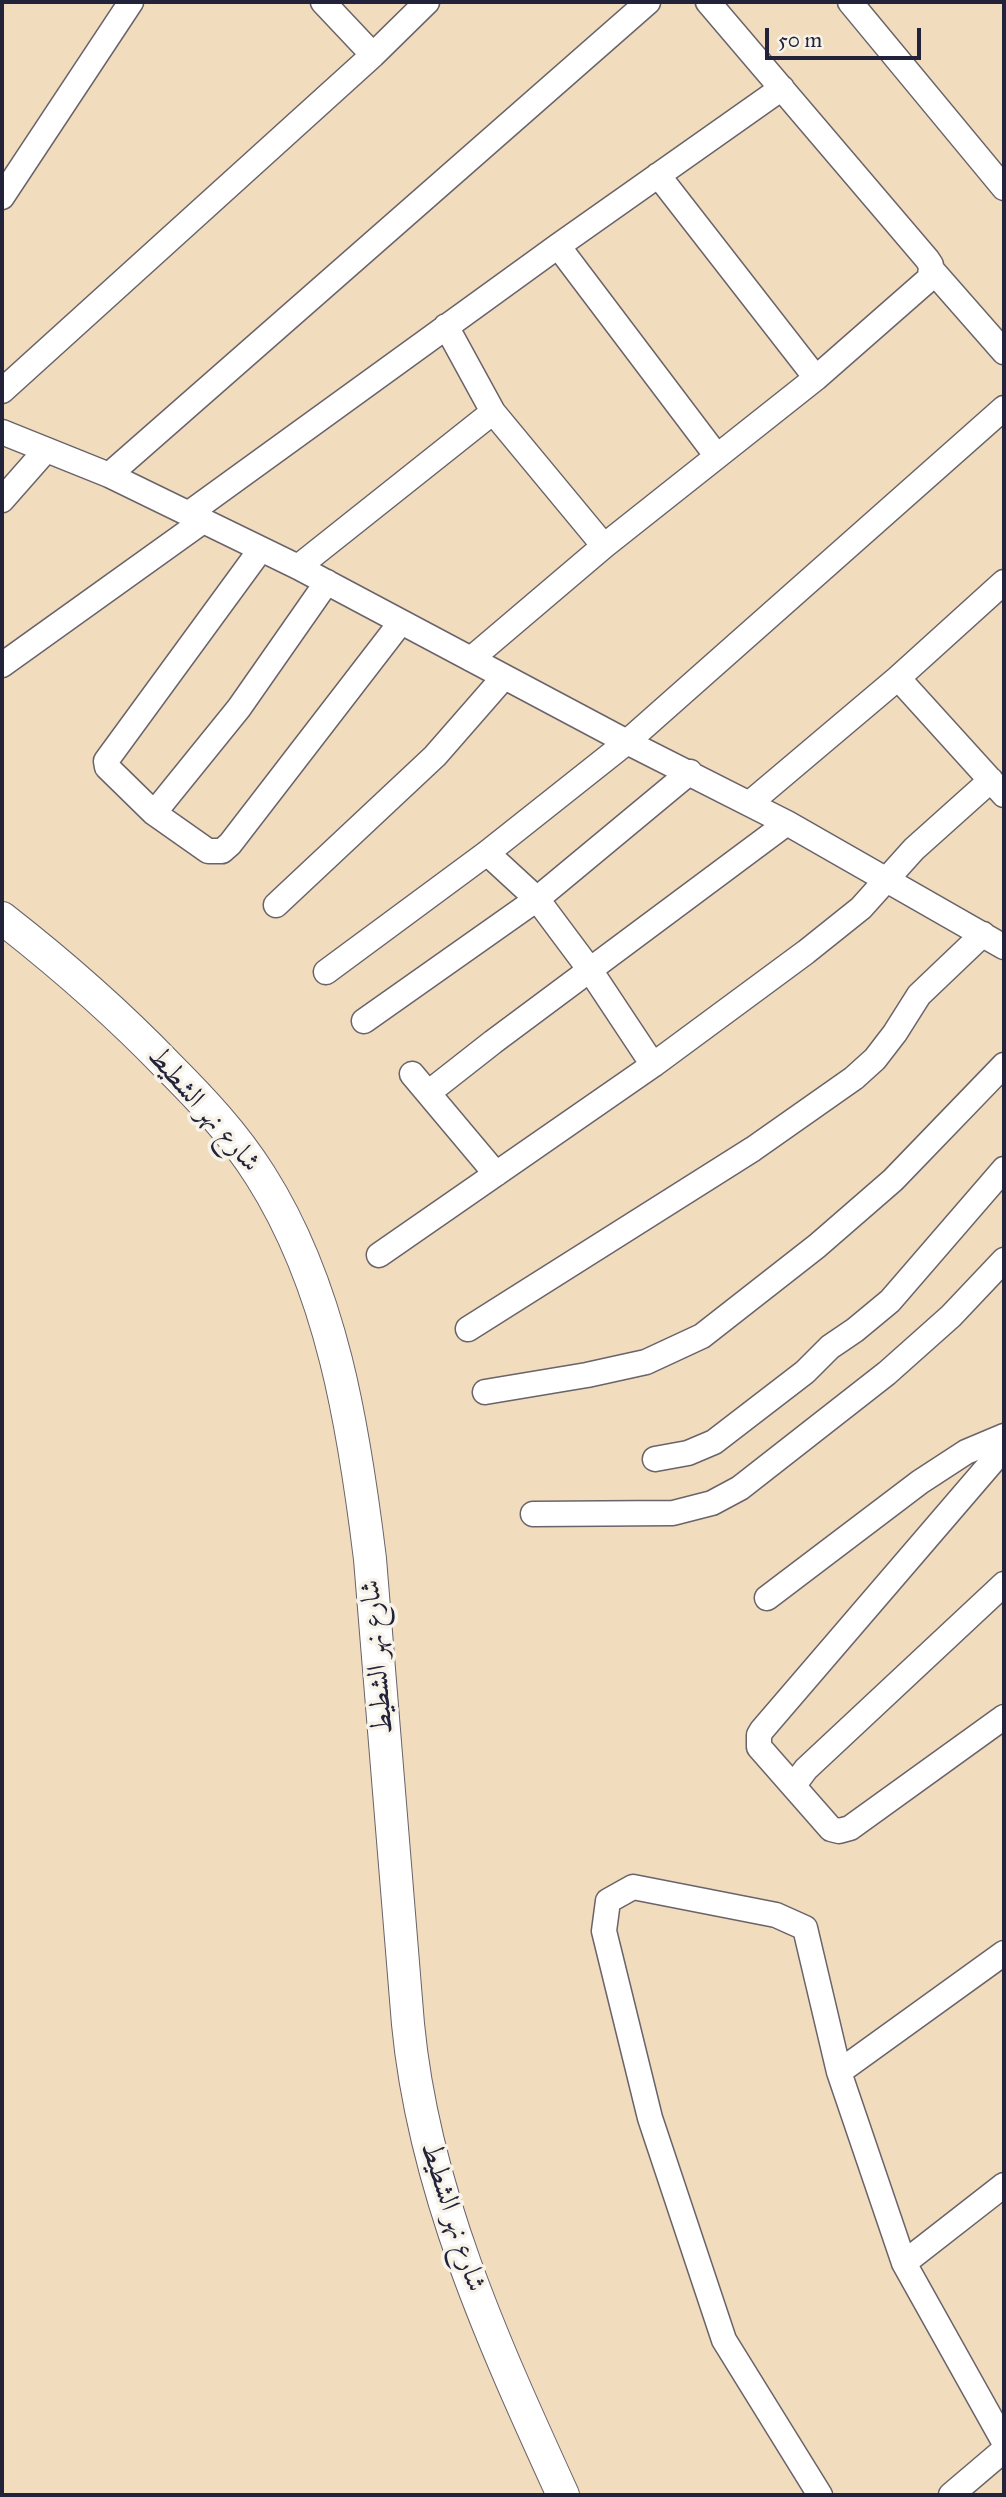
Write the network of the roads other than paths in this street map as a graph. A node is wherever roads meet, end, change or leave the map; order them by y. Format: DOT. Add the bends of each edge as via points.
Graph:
graph roads {
  1 [pos="131,2"];
  2 [pos="323,2"];
  3 [pos="427,2"];
  4 [pos="649,2"];
  5 [pos="708,2"];
  6 [pos="850,2"];
  7 [pos="373,55"];
  8 [pos="782,88"];
  9 [pos="658,175"];
  10 [pos="1004,188"];
  11 [pos="2,197"];
  12 [pos="558,246"];
  13 [pos="932,270"];
  14 [pos="446,326"];
  15 [pos="1004,352"];
  16 [pos="816,377"];
  17 [pos="2,391"];
  18 [pos="1004,408"];
  19 [pos="493,412"];
  20 [pos="2,432"];
  21 [pos="46,450"];
  22 [pos="716,455"];
  23 [pos="108,475"];
  24 [pos="2,500"];
  25 [pos="196,518"];
  26 [pos="604,546"];
  27 [pos="261,549"];
  28 [pos="298,567"];
  29 [pos="327,582"];
  30 [pos="1004,582"];
  31 [pos="401,622"];
  32 [pos="471,659"];
  33 [pos="2,665"];
  34 [pos="504,677"];
  35 [pos="898,678"];
  36 [pos="627,741"];
  37 [pos="690,772"];
  38 [pos="998,788"];
  39 [pos="750,803"];
  40 [pos="153,813"];
  41 [pos="787,823"];
  42 [pos="488,853"];
  43 [pos="888,879"];
  44 [pos="537,899"];
  45 [pos="276,905"];
  46 [pos="2,918"];
  47 [pos="983,934"];
  48 [pos="1004,947"];
  49 [pos="590,970"];
  50 [pos="326,972"];
  51 [pos="364,1021"];
  52 [pos="653,1065"];
  53 [pos="1004,1065"];
  54 [pos="412,1074"];
  55 [pos="428,1093"];
  56 [pos="1004,1169"];
  57 [pos="496,1174"];
  58 [pos="379,1255"];
  59 [pos="1004,1260"];
  60 [pos="468,1329"];
  61 [pos="485,1392"];
  62 [pos="1004,1436"];
  63 [pos="1004,1448"];
  64 [pos="655,1460"];
  65 [pos="533,1514"];
  66 [pos="1004,1584"];
  67 [pos="767,1598"];
  68 [pos="1004,1717"];
  69 [pos="794,1785"];
  70 [pos="1004,1953"];
  71 [pos="838,2071"];
  72 [pos="1004,2185"];
  73 [pos="904,2263"];
  74 [pos="1004,2442"];
  75 [pos="1004,2450"];
  76 [pos="563,2495"];
  77 [pos="820,2495"];
  78 [pos="951,2495"];
  1 -- 11 [label="street"];
  2 -- 7 [label="street"];
  3 -- 7 [label="street"];
  4 -- 23 [label="street"];
  5 -- 8 [label="street"];
  6 -- 10 [label="street"];
  7 -- 17 [label="street"];
  8 -- 9 [label="street"];
  8 -- 13 [label="street"];
  9 -- 12 [label="street"];
  9 -- 16 [label="street"];
  12 -- 14 [label="street"];
  12 -- 22 [label="street"];
  13 -- 15 [label="street"];
  13 -- 16 [label="street" via="924,286"];
  14 -- 19 [label="street"];
  14 -- 25 [label="street"];
  16 -- 22 [label="street"];
  18 -- 36 [label="street"];
  19 -- 26 [label="street"];
  19 -- 28 [label="street"];
  20 -- 21 [label="street"];
  21 -- 23 [label="street"];
  21 -- 24 [label="street"];
  22 -- 26 [label="street"];
  23 -- 25 [label="street"];
  25 -- 27 [label="street"];
  25 -- 33 [label="street"];
  26 -- 32 [label="street"];
  27 -- 28 [label="street"];
  27 -- 40 [label="street" via="106,761"];
  28 -- 29 [label="street"];
  29 -- 31 [label="street"];
  29 -- 40 [label="street" via="239,708"];
  30 -- 35 [label="street"];
  31 -- 32 [label="street"];
  31 -- 40 [label="street" via="222,851 208,851"];
  32 -- 34 [label="street"];
  34 -- 36 [label="street"];
  34 -- 45 [label="street" via="435,756"];
  35 -- 38 [label="street"];
  35 -- 39 [label="street"];
  36 -- 37 [label="street"];
  36 -- 42 [label="street"];
  37 -- 39 [label="street"];
  37 -- 44 [label="street"];
  38 -- 43 [label="street" via="914,849"];
  39 -- 41 [label="street"];
  41 -- 43 [label="street"];
  41 -- 49 [label="street"];
  42 -- 44 [label="street"];
  42 -- 50 [label="street"];
  43 -- 47 [label="street"];
  43 -- 52 [label="street" via="806,952"];
  44 -- 49 [label="street"];
  44 -- 51 [label="street"];
  46 -- 76 [label="main road, شارع نهر الشطيط" via="136,1033 222,1123 277,1204 316,1294 337,1367 363,1501 412,2069 422,2119 463,2262"];
  47 -- 48 [label="street"];
  47 -- 60 [label="street" via="919,995 875,1059 854,1078 753,1149"];
  49 -- 52 [label="street"];
  49 -- 55 [label="street"];
  52 -- 57 [label="street"];
  53 -- 61 [label="street" via="893,1180 702,1336 646,1362"];
  54 -- 55 [label="street"];
  55 -- 57 [label="street"];
  56 -- 64 [label="street" via="890,1301 855,1331 714,1443"];
  57 -- 58 [label="street"];
  59 -- 65 [label="street" via="887,1373 740,1488 712,1503 673,1513"];
  62 -- 67 [label="street" via="966,1452 920,1482"];
  63 -- 69 [label="street" via="762,1730 761,1752"];
  66 -- 69 [label="street"];
  68 -- 69 [label="street" via="850,1828 831,1829"];
  70 -- 71 [label="street"];
  71 -- 73 [label="street"];
  71 -- 77 [label="street" via="804,1928 776,1915 632,1887 608,1901 604,1931 650,2118 724,2340"];
  72 -- 73 [label="street"];
  73 -- 74 [label="street"];
  75 -- 78 [label="street"];
}
